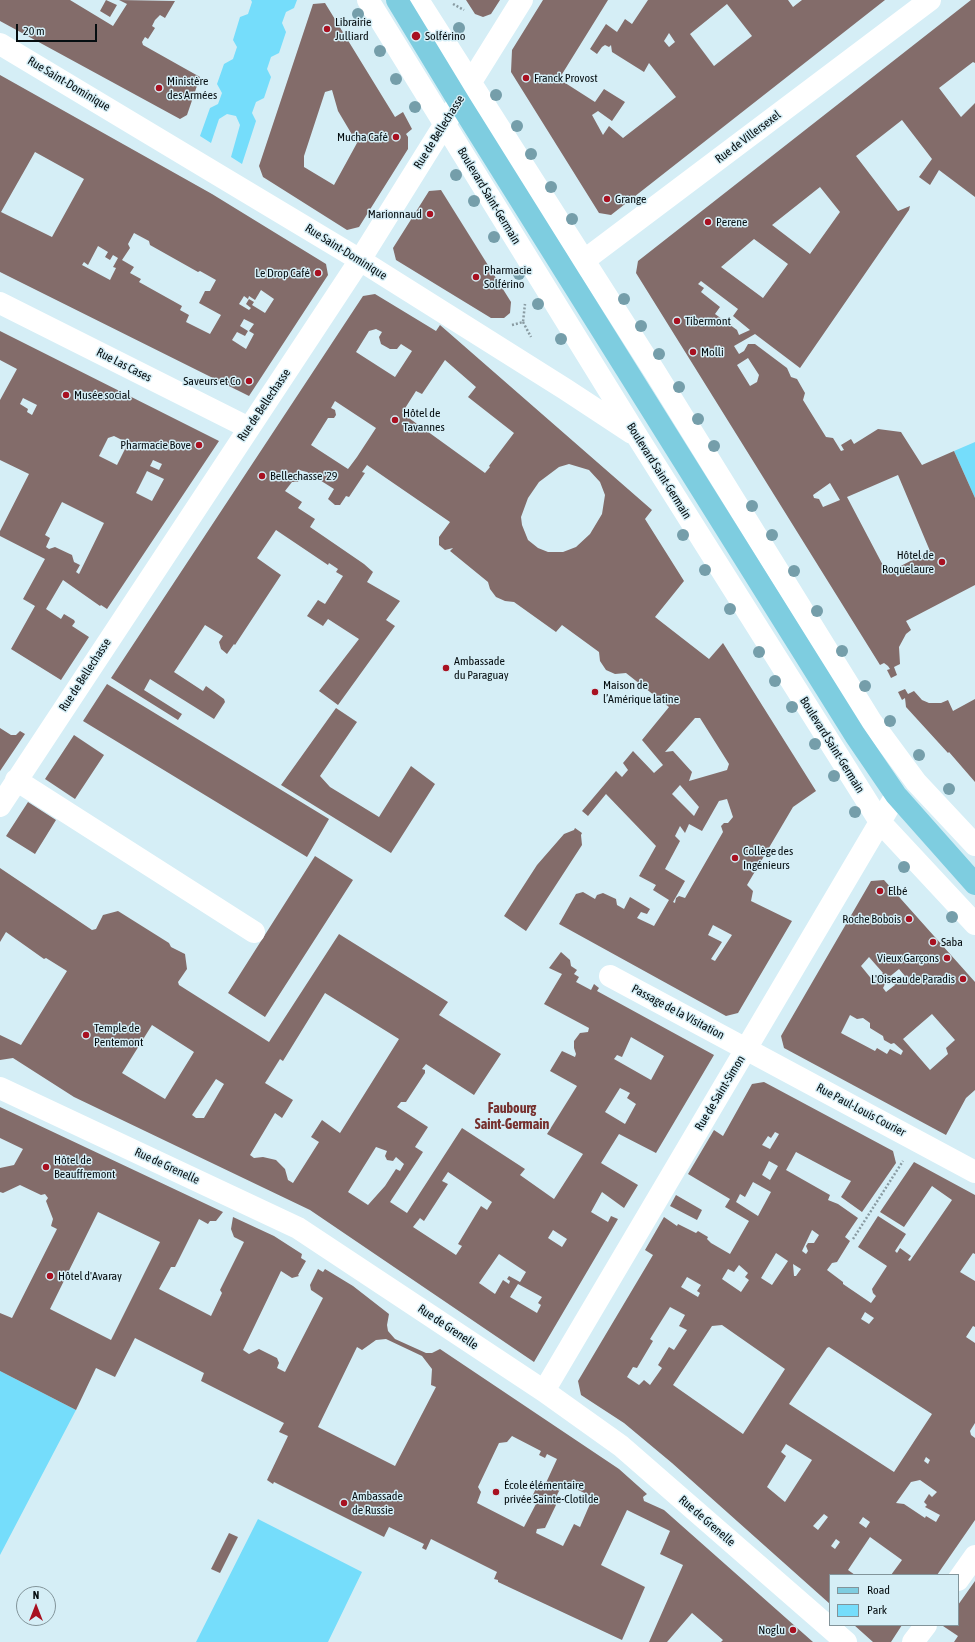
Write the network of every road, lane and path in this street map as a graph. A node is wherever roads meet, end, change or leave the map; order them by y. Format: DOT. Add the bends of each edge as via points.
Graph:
graph roads {
  1 [pos="368,0"];
  2 [pos="397,0"];
  3 [pos="418,0"];
  4 [pos="522,0"];
  5 [pos="930,0"];
  6 [pos="454,6"];
  7 [pos="464,10"];
  8 [pos="0,44"];
  9 [pos="464,92"];
  10 [pos="444,124"];
  11 [pos="360,260"];
  12 [pos="585,261"];
  13 [pos="566,274"];
  14 [pos="0,303"];
  15 [pos="525,304"];
  16 [pos="523,322"];
  17 [pos="508,326"];
  18 [pos="534,343"];
  19 [pos="249,428"];
  20 [pos="637,436"];
  21 [pos="687,468"];
  22 [pos="16,780"];
  23 [pos="896,795"];
  24 [pos="0,806"];
  25 [pos="880,822"];
  26 [pos="975,845"];
  27 [pos="975,884"];
  28 [pos="975,924"];
  29 [pos="254,932"];
  30 [pos="610,976"];
  31 [pos="746,1049"];
  32 [pos="0,1088"];
  33 [pos="917,1141"];
  34 [pos="975,1172"];
  35 [pos="853,1239"];
  36 [pos="544,1391"];
  37 [pos="975,1556"];
  38 [pos="959,1579"];
  39 [pos="925,1626"];
  40 [pos="846,1642"];
  41 [pos="913,1642"];
  1 -- 10 [label="street, Boulevard Saint-Germain"];
  2 -- 9 [label="main road, Boulevard Saint-Germain"];
  3 -- 9 [label="street, Boulevard Saint-Germain"];
  4 -- 9 [label="street, Rue de Bellechasse"];
  5 -- 12 [label="street, Rue de Villersexel"];
  6 -- 7 [label="path"];
  8 -- 11 [label="street, Rue Saint-Dominique"];
  9 -- 10 [label="street, Rue de Bellechasse"];
  9 -- 12 [label="street, Boulevard Saint-Germain"];
  9 -- 13 [label="main road, Boulevard Saint-Germain"];
  10 -- 11 [label="street, Rue de Bellechasse"];
  10 -- 20 [label="street, Boulevard Saint-Germain"];
  11 -- 19 [label="street, Rue de Bellechasse"];
  11 -- 20 [label="street, Rue Saint-Dominique"];
  12 -- 13 [label="street, Rue de Villersexel"];
  12 -- 26 [label="street, Boulevard Saint-Germain" via="871,720 916,782"];
  13 -- 21 [label="main road, Boulevard Saint-Germain"];
  14 -- 19 [label="street, Rue Las Cases"];
  15 -- 16 [label="path"];
  16 -- 17 [label="path"];
  16 -- 18 [label="path"];
  19 -- 22 [label="street, Rue de Bellechasse"];
  20 -- 21 [label="street, Rue Saint-Dominique"];
  20 -- 25 [label="street, Boulevard Saint-Germain"];
  21 -- 23 [label="main road, Boulevard Saint-Germain"];
  22 -- 24 [label="street, Rue de Bellechasse"];
  22 -- 29 [label="street"];
  23 -- 25 [label="street, Rue de Saint-Simon"];
  23 -- 27 [label="main road, Boulevard Saint-Germain"];
  25 -- 28 [label="street, Boulevard Saint-Germain"];
  25 -- 31 [label="street, Rue de Saint-Simon"];
  30 -- 31 [label="street, Passage de la Visitation"];
  31 -- 33 [label="street, Rue Paul-Louis Courier"];
  31 -- 36 [label="street, Rue de Saint-Simon"];
  32 -- 36 [label="street, Rue de Grenelle" via="298,1228"];
  33 -- 34 [label="street, Rue Paul-Louis Courier"];
  33 -- 35 [label="path"];
  36 -- 40 [label="street, Rue de Grenelle" via="621,1446"];
  37 -- 38 [label="street"];
  39 -- 41 [label="street"];
}
